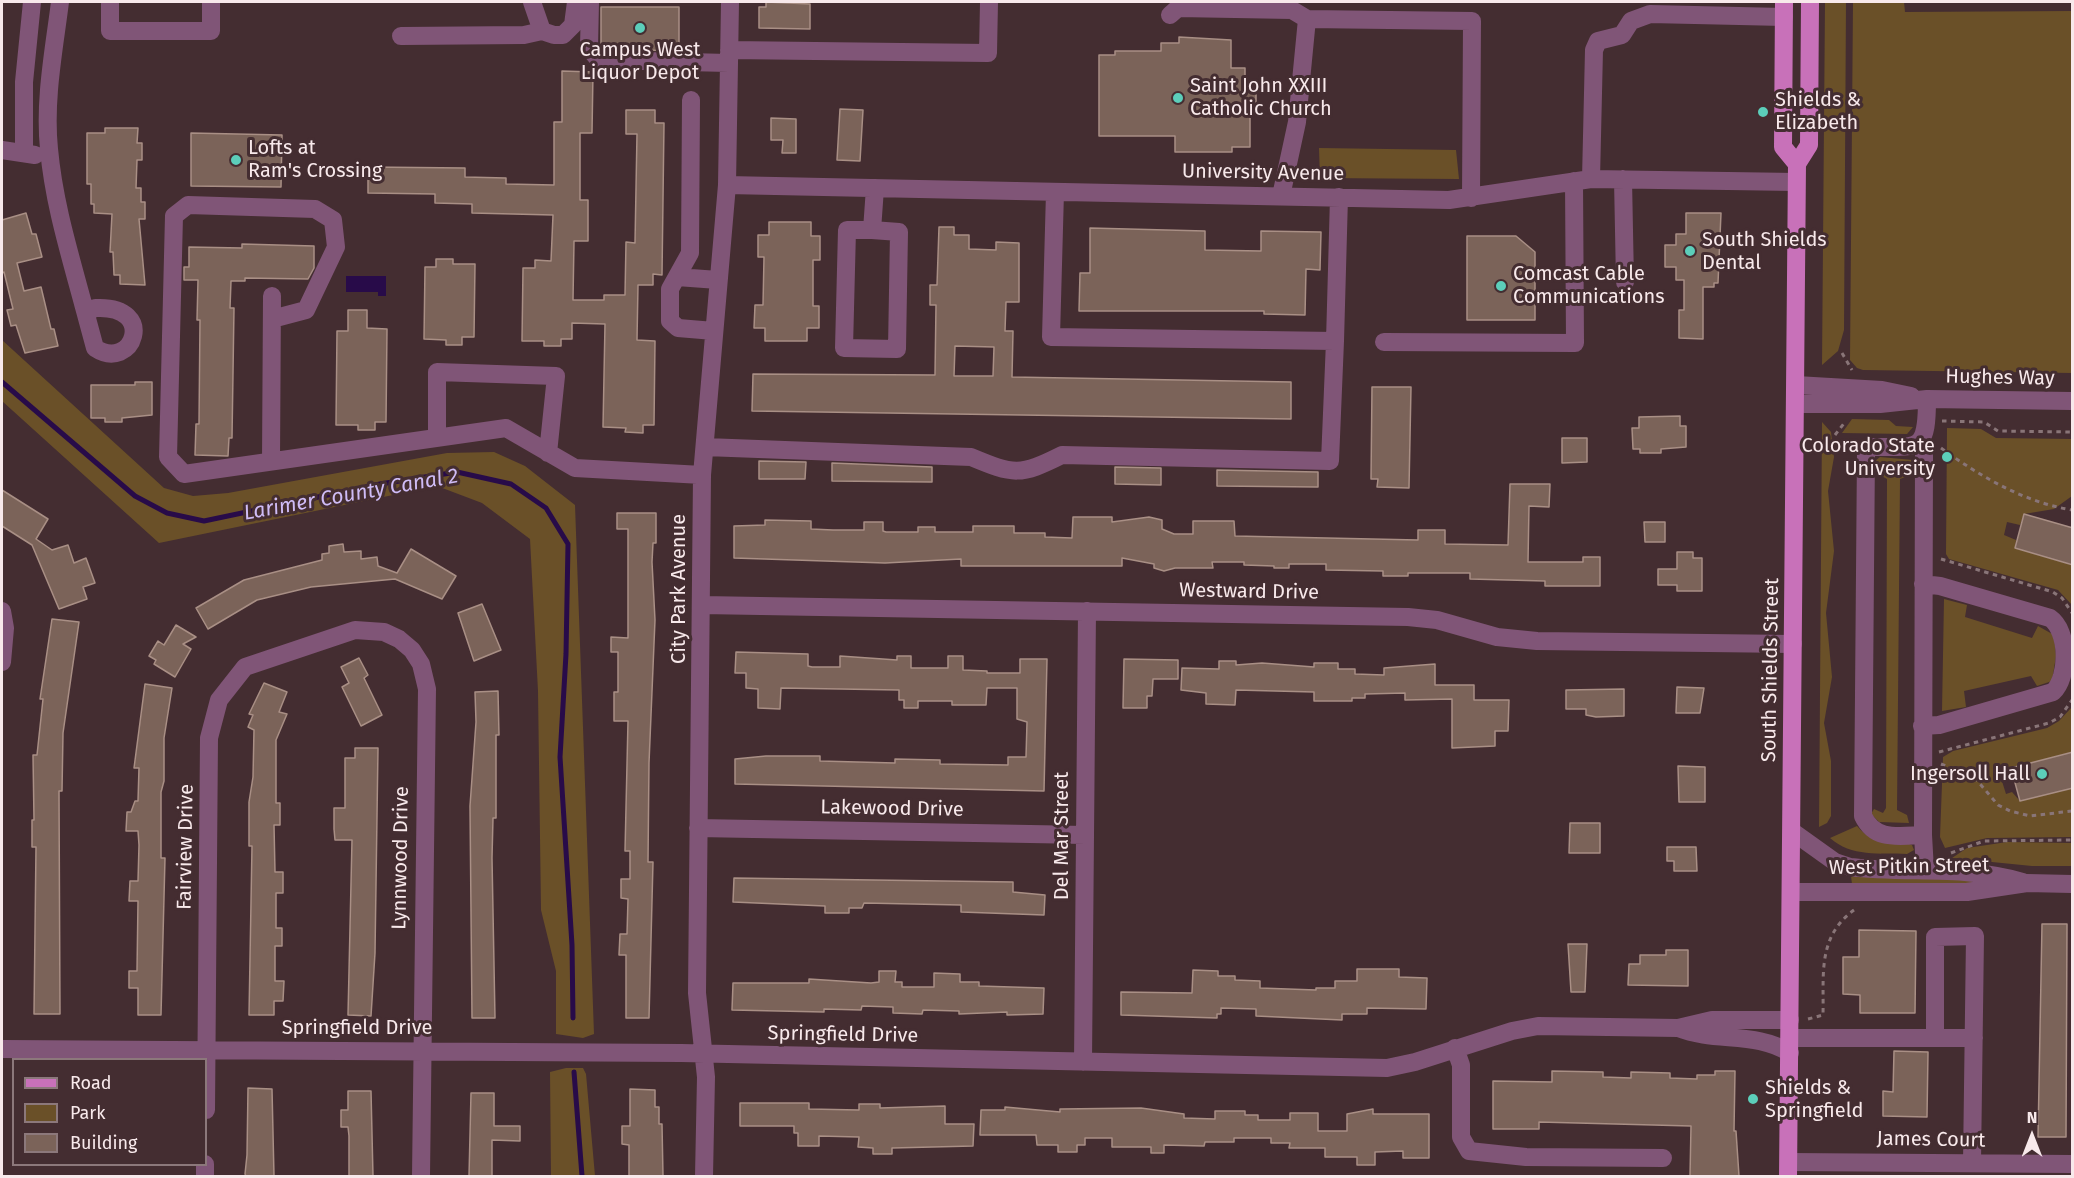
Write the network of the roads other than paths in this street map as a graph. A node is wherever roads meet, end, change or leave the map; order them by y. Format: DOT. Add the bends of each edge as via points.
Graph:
graph roads {
  1 [pos="32,2"];
  2 [pos="60,2"];
  3 [pos="110,2"];
  4 [pos="211,2"];
  5 [pos="532,2"];
  6 [pos="576,2"];
  7 [pos="590,2"];
  8 [pos="730,2"];
  9 [pos="990,2"];
  10 [pos="1810,2"];
  11 [pos="1749,9"];
  12 [pos="1784,9"];
  13 [pos="1170,15"];
  14 [pos="1307,19"];
  15 [pos="542,31"];
  16 [pos="401,36"];
  17 [pos="729,56"];
  18 [pos="691,100"];
  19 [pos="2,150"];
  20 [pos="24,153"];
  21 [pos="50,158"];
  22 [pos="1796,173"];
  23 [pos="1623,179"];
  24 [pos="1583,180"];
  25 [pos="727,185"];
  26 [pos="875,188"];
  27 [pos="1055,192"];
  28 [pos="1281,196"];
  29 [pos="1339,197"];
  30 [pos="1471,198"];
  31 [pos="872,230"];
  32 [pos="677,277"];
  33 [pos="718,280"];
  34 [pos="1625,282"];
  35 [pos="272,296"];
  36 [pos="85,311"];
  37 [pos="272,319"];
  38 [pos="714,332"];
  39 [pos="1335,341"];
  40 [pos="1384,342"];
  41 [pos="1796,385"];
  42 [pos="1927,399"];
  43 [pos="2073,401"];
  44 [pos="1796,404"];
  45 [pos="437,438"];
  46 [pos="1921,442"];
  47 [pos="705,447"];
  48 [pos="548,453"];
  49 [pos="271,461"];
  50 [pos="702,475"];
  51 [pos="1923,584"];
  52 [pos="702,605"];
  53 [pos="2,611"];
  54 [pos="1086,611"];
  55 [pos="313,644"];
  56 [pos="1794,644"];
  57 [pos="2,662"];
  58 [pos="1922,726"];
  59 [pos="698,828"];
  60 [pos="1793,832"];
  61 [pos="1085,835"];
  62 [pos="1923,835"];
  63 [pos="1925,870"];
  64 [pos="2027,883"];
  65 [pos="2073,884"];
  66 [pos="1791,892"];
  67 [pos="1678,1028"];
  68 [pos="1790,1037"];
  69 [pos="1935,1037"];
  70 [pos="1974,1038"];
  71 [pos="1455,1048"];
  72 [pos="2,1049"];
  73 [pos="206,1051"];
  74 [pos="420,1051"];
  75 [pos="704,1054"];
  76 [pos="206,1058"];
  77 [pos="1083,1062"];
  78 [pos="1663,1158"];
  79 [pos="2073,1164"];
  80 [pos="1982,1168"];
  81 [pos="1788,1169"];
  82 [pos="421,1176"];
  83 [pos="704,1176"];
  1 -- 20 [label="street" via="24,82"];
  2 -- 21 [label="street" via="49,90"];
  3 -- 4 [label="street" via="110,31 211,31"];
  5 -- 15 [label="street"];
  6 -- 15 [label="street" via="573,25 563,35"];
  7 -- 17 [label="street" via="589,48 598,60"];
  8 -- 17 [label="street, City Park Avenue"];
  9 -- 17 [label="street" via="988,52"];
  10 -- 22 [label="main road, South Shields Street" via="1809,145"];
  11 -- 12 [label="street"];
  11 -- 24 [label="street" via="1650,14 1632,21 1622,35 1598,40"];
  12 -- 22 [label="main road, South Shields Street" via="1783,147"];
  13 -- 14 [label="street" via="1178,8 1292,10"];
  14 -- 28 [label="street" via="1298,122"];
  14 -- 30 [label="street" via="1472,21"];
  15 -- 16 [label="street" via="524,35"];
  17 -- 25 [label="street, City Park Avenue"];
  18 -- 32 [label="street" via="690,253"];
  19 -- 20 [label="street"];
  20 -- 21 [label="street"];
  21 -- 36 [label="street" via="55,200"];
  22 -- 23 [label="street, University Avenue"];
  22 -- 41 [label="main road, South Shields Street"];
  23 -- 24 [label="street, University Avenue"];
  23 -- 34 [label="street"];
  24 -- 30 [label="street, University Avenue"];
  24 -- 40 [label="street" via="1575,343"];
  25 -- 26 [label="street, University Avenue"];
  25 -- 33 [label="street, City Park Avenue"];
  26 -- 27 [label="street, University Avenue"];
  26 -- 31 [label="street"];
  27 -- 28 [label="street, University Avenue"];
  27 -- 39 [label="street" via="1051,337"];
  28 -- 29 [label="street, University Avenue"];
  29 -- 30 [label="street, University Avenue"];
  29 -- 39 [label="street"];
  31 -- 31 [label="street" via="847,230 844,348 897,349 899,232"];
  32 -- 33 [label="street"];
  32 -- 38 [label="street" via="670,289 670,321 678,328"];
  33 -- 38 [label="street, City Park Avenue"];
  35 -- 37 [label="street"];
  37 -- 49 [label="street"];
  37 -- 49 [label="street" via="306,309 336,247 333,220 315,209 189,205 174,216 168,458 184,474"];
  38 -- 47 [label="street, City Park Avenue"];
  39 -- 47 [label="street" via="1330,461 1062,455 1029,472 1002,470 971,457"];
  41 -- 42 [label="street, Hughes Way" via="1882,390"];
  41 -- 44 [label="main road, South Shields Street"];
  42 -- 43 [label="street, Hughes Way"];
  42 -- 44 [label="street, Hughes Way" via="1880,404"];
  42 -- 46 [label="street" via="1927,430"];
  44 -- 56 [label="main road, South Shields Street"];
  45 -- 48 [label="street" via="506,428"];
  45 -- 48 [label="street" via="437,372 556,376"];
  45 -- 49 [label="street"];
  46 -- 51 [label="street"];
  46 -- 62 [label="street" via="1866,450 1863,816 1869,828 1880,835"];
  47 -- 50 [label="street, City Park Avenue"];
  48 -- 50 [label="street" via="575,468"];
  50 -- 52 [label="street, City Park Avenue"];
  51 -- 58 [label="street"];
  51 -- 58 [label="street" via="2050,618 2060,628 2064,656 2061,682 2053,693 1951,722"];
  52 -- 54 [label="street, Westward Drive"];
  52 -- 59 [label="street, City Park Avenue"];
  53 -- 57 [label="street"];
  54 -- 56 [label="street, Westward Drive" via="1408,618 1437,620 1497,637 1537,641"];
  54 -- 61 [label="street, Del Mar Street"];
  55 -- 73 [label="street, Fairview Drive" via="245,667 219,700 213,717 209,738"];
  55 -- 74 [label="street, Lynnwood Drive" via="355,630 384,632 412,650 426,680"];
  56 -- 60 [label="main road, South Shields Street"];
  58 -- 62 [label="street"];
  59 -- 61 [label="street, Lakewood Drive"];
  59 -- 75 [label="street, City Park Avenue" via="697,993"];
  60 -- 63 [label="street, West Pitkin Street" via="1835,862 1850,867"];
  60 -- 66 [label="main road, South Shields Street"];
  61 -- 77 [label="street, Del Mar Street"];
  62 -- 63 [label="street"];
  63 -- 64 [label="street, West Pitkin Street" via="1999,874"];
  64 -- 65 [label="street, West Pitkin Street"];
  64 -- 66 [label="street, West Pitkin Street" via="1967,892"];
  66 -- 68 [label="main road, South Shields Street"];
  67 -- 68 [label="street, Springfield Drive" via="1714,1038 1771,1043"];
  67 -- 68 [label="street, Springfield Drive" via="1712,1020"];
  67 -- 71 [label="street, Springfield Drive" via="1538,1026"];
  68 -- 69 [label="street"];
  68 -- 81 [label="main road, South Shields Street"];
  69 -- 70 [label="street"];
  69 -- 70 [label="street" via="1935,937 1975,936"];
  70 -- 80 [label="street"];
  71 -- 77 [label="street, Springfield Drive" via="1387,1068"];
  71 -- 78 [label="street" via="1461,1065 1462,1142 1469,1151 1526,1157"];
  72 -- 73 [label="street, Springfield Drive"];
  73 -- 74 [label="street, Springfield Drive"];
  73 -- 76 [label="street, Fairview Drive"];
  74 -- 75 [label="street, Springfield Drive"];
  74 -- 82 [label="street, Lynnwood Drive"];
  75 -- 77 [label="street, Springfield Drive"];
  75 -- 83 [label="street, City Park Avenue"];
  79 -- 80 [label="street, James Court"];
  80 -- 81 [label="street, James Court"];
}
